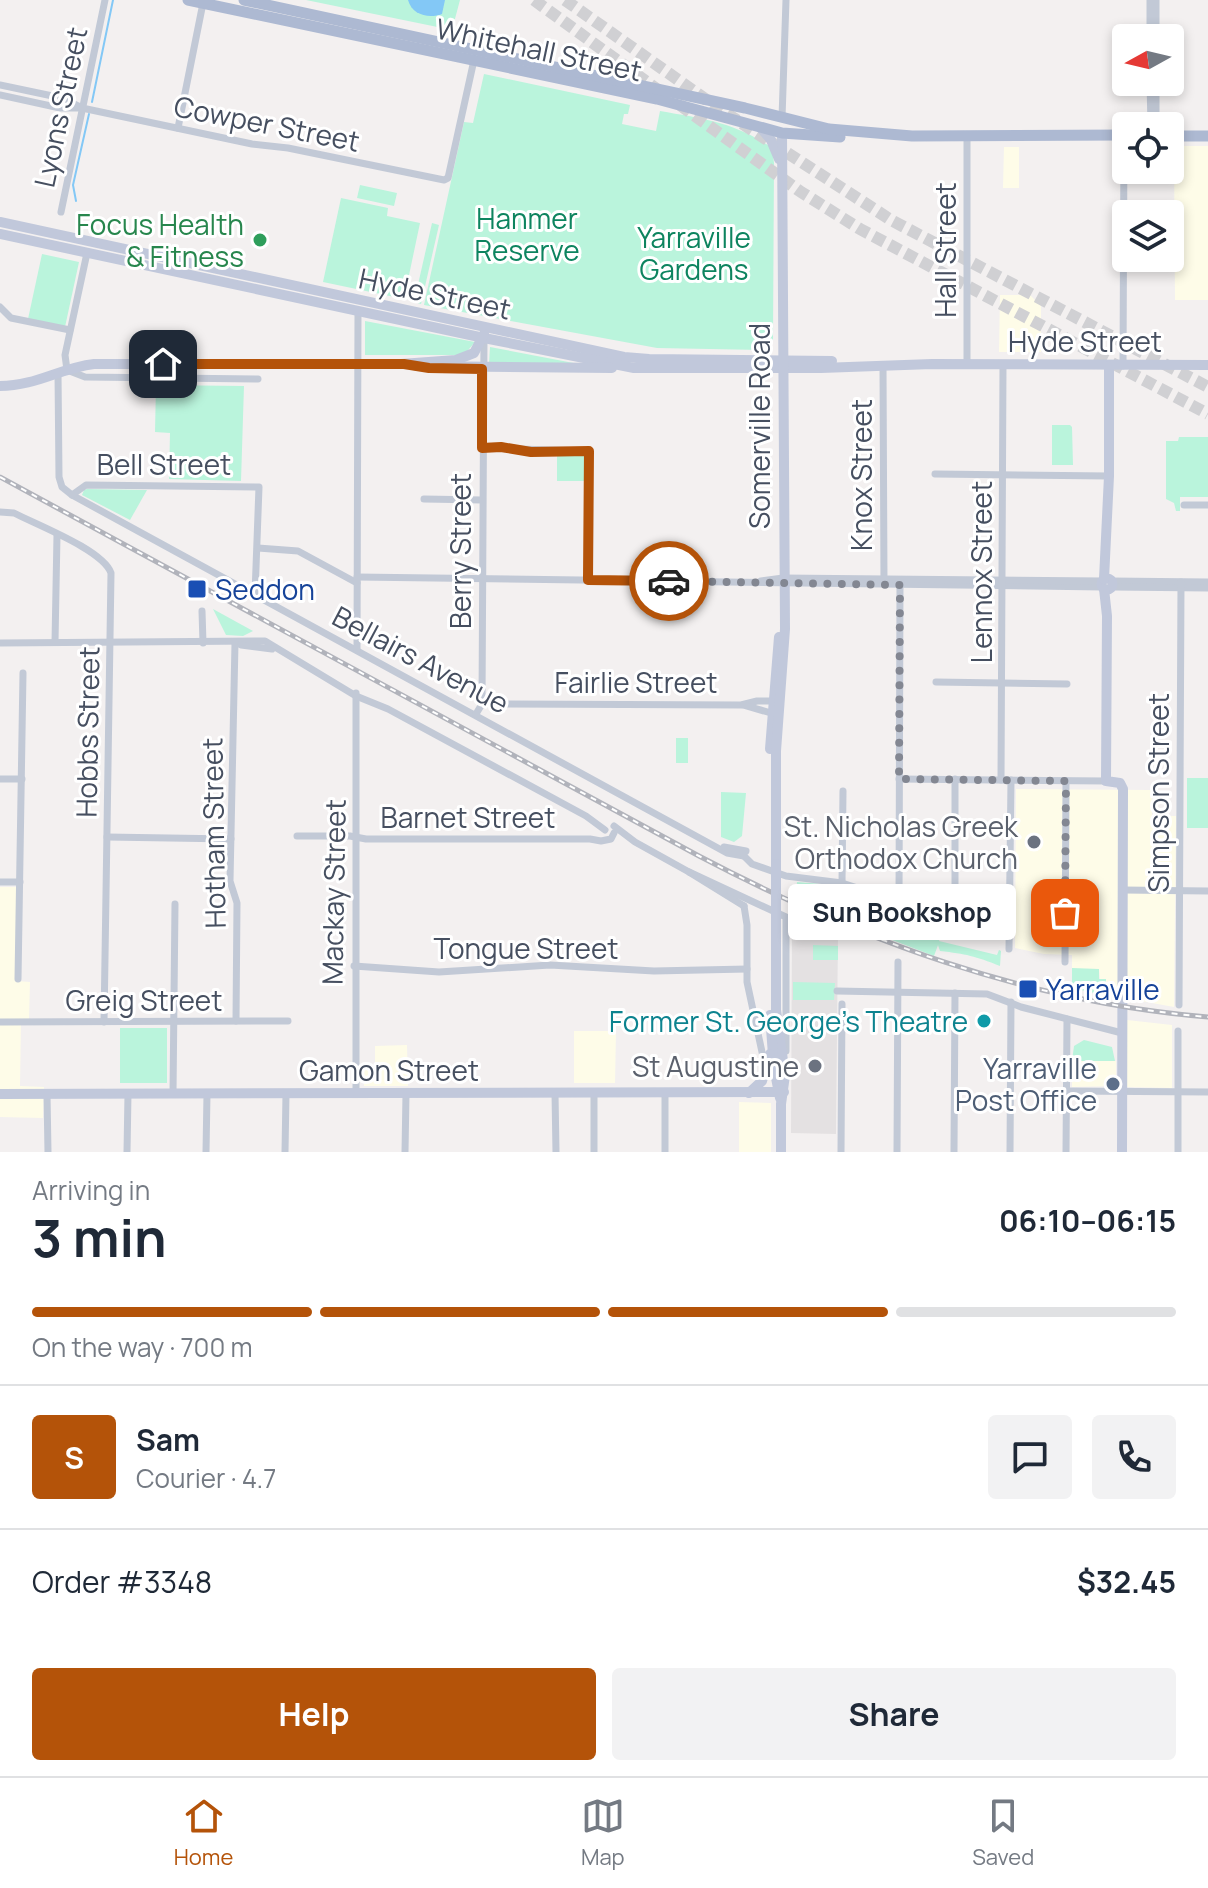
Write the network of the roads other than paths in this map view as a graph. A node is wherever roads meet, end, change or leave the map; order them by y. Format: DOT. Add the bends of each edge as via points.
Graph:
graph roads {
  1 [pos="104,0"];
  2 [pos="188,0"];
  3 [pos="244,0"];
  4 [pos="786,0"];
  5 [pos="1150,0"];
  6 [pos="1156,0"];
  7 [pos="203,2"];
  8 [pos="1152,24"];
  9 [pos="1154,24"];
  10 [pos="337,26"];
  11 [pos="475,55"];
  12 [pos="0,85"];
  13 [pos="0,95"];
  14 [pos="82,108"];
  15 [pos="782,119"];
  16 [pos="760,127"];
  17 [pos="178,128"];
  18 [pos="782,133"];
  19 [pos="880,135"];
  20 [pos="1112,135"];
  21 [pos="967,136"];
  22 [pos="1184,136"];
  23 [pos="1208,136"];
  24 [pos="783,177"];
  25 [pos="1125,184"];
  26 [pos="61,212"];
  27 [pos="0,222"];
  28 [pos="0,234"];
  29 [pos="54,240"];
  30 [pos="87,253"];
  31 [pos="358,306"];
  32 [pos="0,307"];
  33 [pos="70,330"];
  34 [pos="485,333"];
  35 [pos="438,361"];
  36 [pos="783,363"];
  37 [pos="358,364"];
  38 [pos="404,364"];
  39 [pos="967,364"];
  40 [pos="883,365"];
  41 [pos="1003,365"];
  42 [pos="1208,365"];
  43 [pos="482,366"];
  44 [pos="1109,366"];
  45 [pos="1123,366"];
  46 [pos="634,368"];
  47 [pos="62,372"];
  48 [pos="258,379"];
  49 [pos="0,386"];
  50 [pos="482,448"];
  51 [pos="935,474"];
  52 [pos="1003,475"];
  53 [pos="1109,476"];
  54 [pos="72,495"];
  55 [pos="424,499"];
  56 [pos="482,500"];
  57 [pos="1184,505"];
  58 [pos="1208,505"];
  59 [pos="0,512"];
  60 [pos="57,535"];
  61 [pos="258,548"];
  62 [pos="481,578"];
  63 [pos="357,580"];
  64 [pos="588,580"];
  65 [pos="783,581"];
  66 [pos="884,582"];
  67 [pos="900,582"];
  68 [pos="1208,582"];
  69 [pos="1002,583"];
  70 [pos="1107,584"];
  71 [pos="1181,585"];
  72 [pos="1208,588"];
  73 [pos="255,594"];
  74 [pos="202,611"];
  75 [pos="55,642"];
  76 [pos="0,643"];
  77 [pos="111,643"];
  78 [pos="203,643"];
  79 [pos="235,643"];
  80 [pos="357,650"];
  81 [pos="23,673"];
  82 [pos="936,682"];
  83 [pos="1002,683"];
  84 [pos="1067,684"];
  85 [pos="356,694"];
  86 [pos="482,704"];
  87 [pos="769,707"];
  88 [pos="476,714"];
  89 [pos="0,779"];
  90 [pos="22,779"];
  91 [pos="899,779"];
  92 [pos="955,779"];
  93 [pos="1001,780"];
  94 [pos="1011,780"];
  95 [pos="1066,781"];
  96 [pos="1111,782"];
  97 [pos="843,791"];
  98 [pos="610,831"];
  99 [pos="297,836"];
  100 [pos="107,837"];
  101 [pos="357,837"];
  102 [pos="231,839"];
  103 [pos="769,865"];
  104 [pos="689,872"];
  105 [pos="0,882"];
  106 [pos="20,882"];
  107 [pos="842,883"];
  108 [pos="1123,890"];
  109 [pos="1180,890"];
  110 [pos="1208,891"];
  111 [pos="751,900"];
  112 [pos="899,903"];
  113 [pos="175,904"];
  114 [pos="744,906"];
  115 [pos="955,915"];
  116 [pos="777,916"];
  117 [pos="1009,916"];
  118 [pos="1009,949"];
  119 [pos="898,962"];
  120 [pos="1065,962"];
  121 [pos="354,966"];
  122 [pos="747,969"];
  123 [pos="18,979"];
  124 [pos="839,992"];
  125 [pos="898,992"];
  126 [pos="955,993"];
  127 [pos="1011,1002"];
  128 [pos="842,1004"];
  129 [pos="1179,1005"];
  130 [pos="1067,1019"];
  131 [pos="174,1021"];
  132 [pos="236,1021"];
  133 [pos="288,1021"];
  134 [pos="0,1022"];
  135 [pos="104,1022"];
  136 [pos="1178,1031"];
  137 [pos="1122,1033"];
  138 [pos="772,1046"];
  139 [pos="765,1071"];
  140 [pos="1067,1091"];
  141 [pos="781,1092"];
  142 [pos="1122,1092"];
  143 [pos="1178,1092"];
  144 [pos="1208,1092"];
  145 [pos="356,1093"];
  146 [pos="555,1093"];
  147 [pos="594,1093"];
  148 [pos="665,1093"];
  149 [pos="749,1093"];
  150 [pos="0,1094"];
  151 [pos="47,1094"];
  152 [pos="128,1094"];
  153 [pos="173,1094"];
  154 [pos="207,1094"];
  155 [pos="286,1094"];
  156 [pos="406,1094"];
  157 [pos="48,1152"];
  158 [pos="127,1152"];
  159 [pos="206,1152"];
  160 [pos="285,1152"];
  161 [pos="405,1152"];
  162 [pos="556,1152"];
  163 [pos="594,1152"];
  164 [pos="665,1152"];
  165 [pos="781,1152"];
  166 [pos="841,1152"];
  167 [pos="897,1152"];
  168 [pos="954,1152"];
  169 [pos="1010,1152"];
  170 [pos="1066,1152"];
  171 [pos="1122,1152"];
  172 [pos="1178,1152"];
  1 -- 14 [label="street, Lyons Street"];
  2 -- 7 [label="main road, Whitehall Street"];
  3 -- 10 [label="main road, Whitehall Street"];
  4 -- 15 [label="street, Somerville Road"];
  5 -- 8 [label="street"];
  6 -- 9 [label="street"];
  7 -- 10 [label="main road, Whitehall Street"];
  7 -- 17 [label="street"];
  10 -- 11 [label="main road, Whitehall Street"];
  11 -- 15 [label="main road, Whitehall Street"];
  11 -- 16 [label="main road, Whitehall Street"];
  11 -- 17 [label="street, Cowper Street" via="444,180"];
  12 -- 14 [label="street, Cowper Street" via="62,98"];
  13 -- 14 [label="street, Cowper Street"];
  14 -- 17 [label="street, Cowper Street"];
  14 -- 26 [label="street, Lyons Street"];
  15 -- 18 [label="main road, Somerville Road"];
  15 -- 19 [label="main road, Whitehall Street"];
  16 -- 18 [label="main road, Whitehall Street"];
  16 -- 24 [label="street" via="774,146"];
  18 -- 19 [label="main road, Whitehall Street"];
  18 -- 24 [label="street, Somerville Road"];
  19 -- 21 [label="main road, Whitehall Street"];
  20 -- 21 [label="main road, Whitehall Street"];
  21 -- 39 [label="street, Hall Street"];
  22 -- 23 [label="main road"];
  24 -- 36 [label="street, Somerville Road"];
  25 -- 45 [label="street"];
  27 -- 29 [label="street, Hyde Street"];
  28 -- 29 [label="street, Hyde Street"];
  29 -- 30 [label="street, Hyde Street"];
  29 -- 31 [label="street, Hyde Street"];
  30 -- 31 [label="street, Hyde Street"];
  30 -- 33 [label="street"];
  31 -- 34 [label="street, Hyde Street"];
  31 -- 37 [label="street"];
  32 -- 33 [label="street" via="11,318"];
  33 -- 47 [label="street"];
  34 -- 35 [label="street" via="471,355"];
  34 -- 36 [label="street, Hyde Street" via="637,358"];
  34 -- 43 [label="street, Berry Street"];
  34 -- 46 [label="street, Hyde Street"];
  35 -- 38 [label="street"];
  35 -- 43 [label="street"];
  36 -- 40 [label="street, Hyde Street"];
  36 -- 46 [label="street, Hyde Street"];
  36 -- 65 [label="street, Somerville Road"];
  37 -- 38 [label="street"];
  37 -- 47 [label="street" via="94,364"];
  37 -- 63 [label="street"];
  38 -- 43 [label="street"];
  39 -- 40 [label="street, Hyde Street"];
  39 -- 41 [label="street, Hyde Street"];
  40 -- 66 [label="street, Knox Street"];
  41 -- 44 [label="street, Hyde Street"];
  41 -- 52 [label="street, Lennox Street"];
  42 -- 45 [label="street, Hyde Street"];
  43 -- 46 [label="street"];
  43 -- 50 [label="street, Berry Street"];
  44 -- 45 [label="street, Hyde Street"];
  44 -- 53 [label="street"];
  47 -- 48 [label="street" via="83,377"];
  47 -- 49 [label="street" via="29,384"];
  47 -- 54 [label="street, Bellairs Avenue" via="59,477"];
  50 -- 56 [label="street, Berry Street"];
  50 -- 64 [label="street" via="589,451"];
  51 -- 52 [label="street"];
  52 -- 53 [label="street"];
  52 -- 69 [label="street, Lennox Street"];
  53 -- 70 [label="street"];
  54 -- 61 [label="street, Bell Street" via="86,485 259,487"];
  54 -- 73 [label="street, Bellairs Avenue"];
  55 -- 56 [label="street"];
  56 -- 62 [label="street, Berry Street"];
  57 -- 58 [label="street"];
  59 -- 60 [label="street, Hobbs Street" via="14,513"];
  60 -- 75 [label="street"];
  60 -- 77 [label="street, Hobbs Street" via="109,566"];
  61 -- 63 [label="street" via="298,551"];
  61 -- 73 [label="street"];
  62 -- 63 [label="street"];
  62 -- 64 [label="street"];
  62 -- 86 [label="street, Berry Street"];
  63 -- 80 [label="street"];
  64 -- 65 [label="street"];
  65 -- 66 [label="street"];
  65 -- 87 [label="street, Somerville Road" via="785,637"];
  66 -- 67 [label="street"];
  67 -- 69 [label="street"];
  67 -- 91 [label="street"];
  68 -- 71 [label="street"];
  69 -- 70 [label="street"];
  69 -- 83 [label="street, Lennox Street"];
  70 -- 71 [label="street"];
  70 -- 96 [label="street"];
  71 -- 72 [label="street"];
  71 -- 109 [label="street, Simpson Street"];
  73 -- 80 [label="street, Bellairs Avenue"];
  74 -- 78 [label="street"];
  75 -- 76 [label="street"];
  75 -- 77 [label="street"];
  77 -- 78 [label="street"];
  77 -- 100 [label="street, Hobbs Street"];
  78 -- 79 [label="street"];
  79 -- 85 [label="street" via="265,641"];
  79 -- 102 [label="street, Hotham Street"];
  80 -- 88 [label="street, Bellairs Avenue"];
  81 -- 90 [label="street"];
  82 -- 83 [label="street"];
  83 -- 84 [label="street"];
  83 -- 93 [label="street, Lennox Street"];
  85 -- 98 [label="street"];
  85 -- 101 [label="street, Mackay Street"];
  86 -- 87 [label="street, Fairlie Street"];
  86 -- 88 [label="street"];
  87 -- 103 [label="street, Somerville Road" via="776,765"];
  88 -- 103 [label="street, Bellairs Avenue" via="727,853"];
  89 -- 90 [label="street"];
  90 -- 106 [label="street"];
  91 -- 92 [label="street"];
  91 -- 112 [label="street"];
  92 -- 93 [label="street"];
  92 -- 115 [label="street"];
  93 -- 94 [label="street"];
  94 -- 95 [label="street"];
  94 -- 117 [label="street"];
  95 -- 96 [label="street"];
  95 -- 120 [label="street"];
  96 -- 108 [label="street" via="1123,789"];
  97 -- 107 [label="street"];
  98 -- 101 [label="street, Barnet Street" via="590,839"];
  98 -- 104 [label="street"];
  99 -- 101 [label="street, Barnet Street"];
  100 -- 102 [label="street"];
  100 -- 135 [label="street, Hobbs Street"];
  101 -- 121 [label="street, Mackay Street"];
  102 -- 132 [label="street, Hotham Street" via="230,881 237,903"];
  103 -- 107 [label="street, Bellairs Avenue" via="793,878"];
  103 -- 116 [label="street, Somerville Road, bridge"];
  104 -- 111 [label="street"];
  104 -- 114 [label="street"];
  105 -- 106 [label="street"];
  106 -- 123 [label="street"];
  107 -- 112 [label="street, Bellairs Avenue"];
  108 -- 109 [label="street"];
  108 -- 137 [label="street"];
  109 -- 110 [label="street"];
  109 -- 129 [label="street, Simpson Street"];
  111 -- 114 [label="street"];
  111 -- 116 [label="street" via="783,914"];
  112 -- 115 [label="street, Bellairs Avenue"];
  113 -- 131 [label="street"];
  114 -- 122 [label="street"];
  115 -- 117 [label="street, Bellairs Avenue"];
  116 -- 138 [label="street, Somerville Road"];
  116 -- 141 [label="street, Somerville Road" via="776,1010 785,1075"];
  117 -- 118 [label="street"];
  119 -- 125 [label="street"];
  121 -- 122 [label="street, Tongue Street" via="439,972 550,965"];
  121 -- 145 [label="street, Mackay Street"];
  122 -- 139 [label="street"];
  124 -- 125 [label="street"];
  125 -- 126 [label="street"];
  125 -- 167 [label="street"];
  126 -- 127 [label="street" via="987,994"];
  126 -- 168 [label="street"];
  127 -- 130 [label="street"];
  127 -- 169 [label="street"];
  128 -- 166 [label="street"];
  130 -- 137 [label="street"];
  130 -- 140 [label="street"];
  131 -- 132 [label="street, Greig Street"];
  131 -- 135 [label="street, Greig Street"];
  131 -- 153 [label="street"];
  132 -- 133 [label="street, Greig Street"];
  134 -- 135 [label="street, Greig Street"];
  136 -- 143 [label="street"];
  137 -- 142 [label="street"];
  138 -- 139 [label="street"];
  138 -- 141 [label="street, Somerville Road"];
  139 -- 149 [label="street"];
  140 -- 142 [label="street"];
  140 -- 170 [label="street"];
  141 -- 149 [label="street, Gamon Street"];
  141 -- 165 [label="street, Somerville Road"];
  142 -- 143 [label="street"];
  142 -- 171 [label="street"];
  143 -- 144 [label="street"];
  143 -- 172 [label="street"];
  145 -- 155 [label="street, Gamon Street"];
  145 -- 156 [label="street, Gamon Street"];
  146 -- 147 [label="street, Gamon Street"];
  146 -- 156 [label="street, Gamon Street"];
  146 -- 162 [label="street"];
  147 -- 148 [label="street, Gamon Street"];
  147 -- 163 [label="street"];
  148 -- 149 [label="street, Gamon Street"];
  148 -- 164 [label="street"];
  150 -- 151 [label="street, Gamon Street"];
  151 -- 152 [label="street, Gamon Street"];
  151 -- 157 [label="street"];
  152 -- 153 [label="street, Gamon Street"];
  152 -- 158 [label="street"];
  153 -- 154 [label="street, Gamon Street"];
  154 -- 155 [label="street, Gamon Street"];
  154 -- 159 [label="street"];
  155 -- 160 [label="street"];
  156 -- 161 [label="street"];
}
